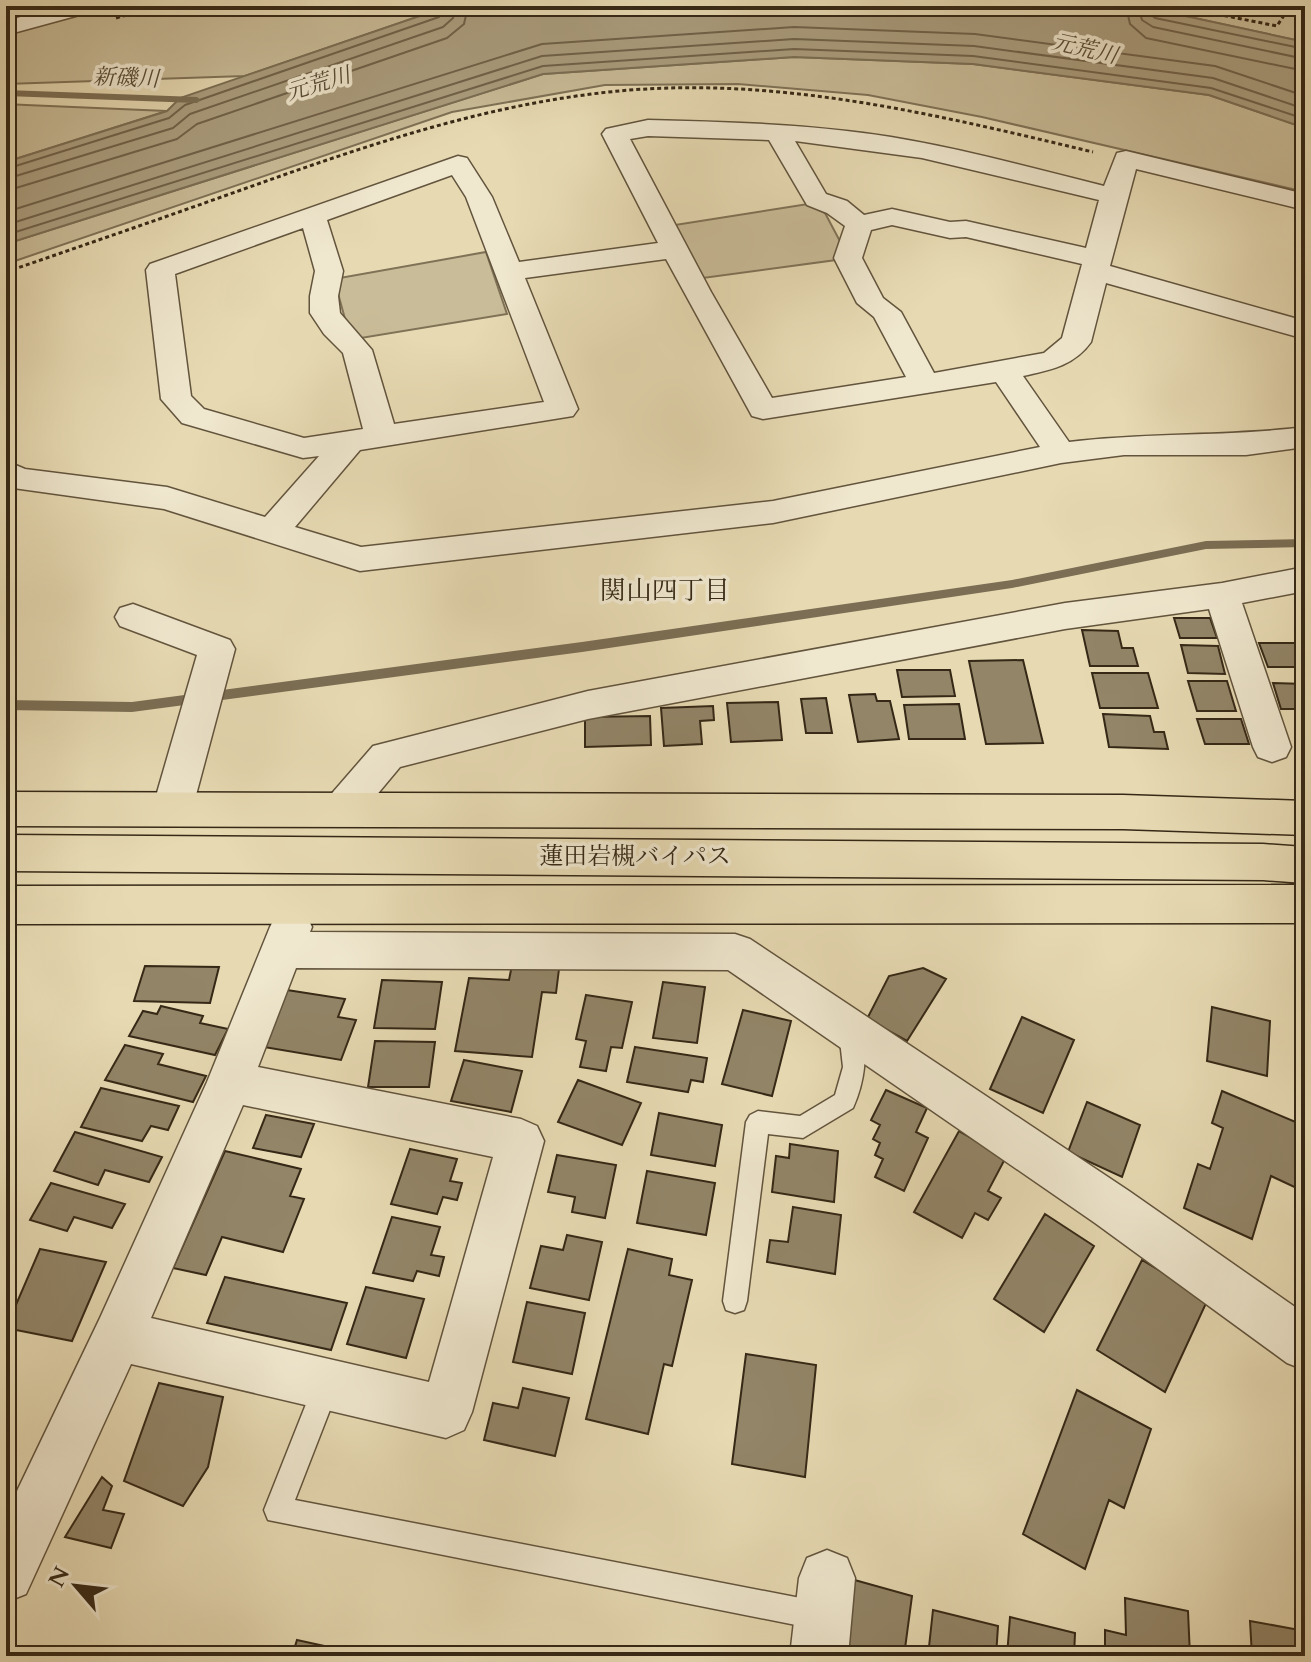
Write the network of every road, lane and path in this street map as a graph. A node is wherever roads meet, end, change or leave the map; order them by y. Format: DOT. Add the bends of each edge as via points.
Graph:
graph roads {
  1 [pos="86,6"];
  2 [pos="1176,6"];
  3 [pos="1290,6"];
  4 [pos="49,11"];
  5 [pos="6,28"];
  6 [pos="777,132"];
  7 [pos="1126,159"];
  8 [pos="1114,196"];
  9 [pos="1305,202"];
  10 [pos="312,214"];
  11 [pos="859,224"];
  12 [pos="675,249"];
  13 [pos="1096,265"];
  14 [pos="6,272"];
  15 [pos="510,272"];
  16 [pos="1305,330"];
  17 [pos="1004,371"];
  18 [pos="923,381"];
  19 [pos="1305,437"];
  20 [pos="365,438"];
  21 [pos="1061,453"];
  22 [pos="6,472"];
  23 [pos="273,530"];
  24 [pos="1305,579"];
  25 [pos="1222,595"];
  26 [pos="133,617"];
  27 [pos="1272,747"];
  28 [pos="6,809"];
  29 [pos="172,810"];
  30 [pos="341,810"];
  31 [pos="1305,818"];
  32 [pos="6,853"];
  33 [pos="1291,862"];
  34 [pos="301,904"];
  35 [pos="1305,904"];
  36 [pos="6,905"];
  37 [pos="282,950"];
  38 [pos="850,1032"];
  39 [pos="230,1082"];
  40 [pos="735,1301"];
  41 [pos="118,1336"];
  42 [pos="1305,1345"];
  43 [pos="327,1384"];
  44 [pos="6,1574"];
  45 [pos="823,1617"];
  1 -- 4 [label="street"];
  2 -- 3 [label="path" via="1277,26"];
  4 -- 5 [label="street"];
  6 -- 8 [label="street" via="964,159"];
  6 -- 11 [label="street" via="816,199"];
  6 -- 12 [label="street" via="648,128 615,134"];
  7 -- 8 [label="street"];
  7 -- 9 [label="street"];
  7 -- 14 [label="path" via="866,101 713,89 609,91 493,110 386,139"];
  8 -- 13 [label="street"];
  10 -- 15 [label="street" via="458,164 479,197"];
  10 -- 20 [label="street" via="329,271 325,313 357,350"];
  10 -- 20 [label="street" via="160,270 176,399 193,416 303,448"];
  11 -- 13 [label="street" via="892,217 966,229"];
  11 -- 18 [label="street" via="848,258 871,303 886,312"];
  12 -- 15 [label="street"];
  12 -- 18 [label="street" via="763,409"];
  13 -- 16 [label="street"];
  13 -- 17 [label="street" via="1076,342 1054,360"];
  15 -- 20 [label="street" via="562,409"];
  17 -- 18 [label="street"];
  17 -- 21 [label="street"];
  19 -- 21 [label="street" via="1246,445 1124,445"];
  20 -- 23 [label="street"];
  21 -- 23 [label="street" via="773,512 360,559"];
  22 -- 23 [label="street" via="16,479 167,498"];
  24 -- 25 [label="street"];
  25 -- 27 [label="street"];
  25 -- 30 [label="street" via="1065,616 588,705 387,756"];
  26 -- 29 [label="street" via="217,649"];
  28 -- 29 [label="highway"];
  29 -- 30 [label="highway"];
  30 -- 31 [label="highway" via="1123,812"];
  32 -- 33 [label="highway, 蓮田岩槻バイパス"];
  34 -- 35 [label="highway"];
  34 -- 36 [label="highway"];
  34 -- 37 [label="street"];
  37 -- 38 [label="street" via="735,952"];
  37 -- 39 [label="street"];
  38 -- 40 [label="lane" via="854,1067 845,1101 803,1127 758,1122"];
  38 -- 42 [label="street" via="1112,1207"];
  39 -- 41 [label="street"];
  39 -- 43 [label="street" via="521,1141 446,1412"];
  41 -- 43 [label="street"];
  41 -- 44 [label="street"];
  43 -- 45 [label="lane" via="278,1510"];
}
